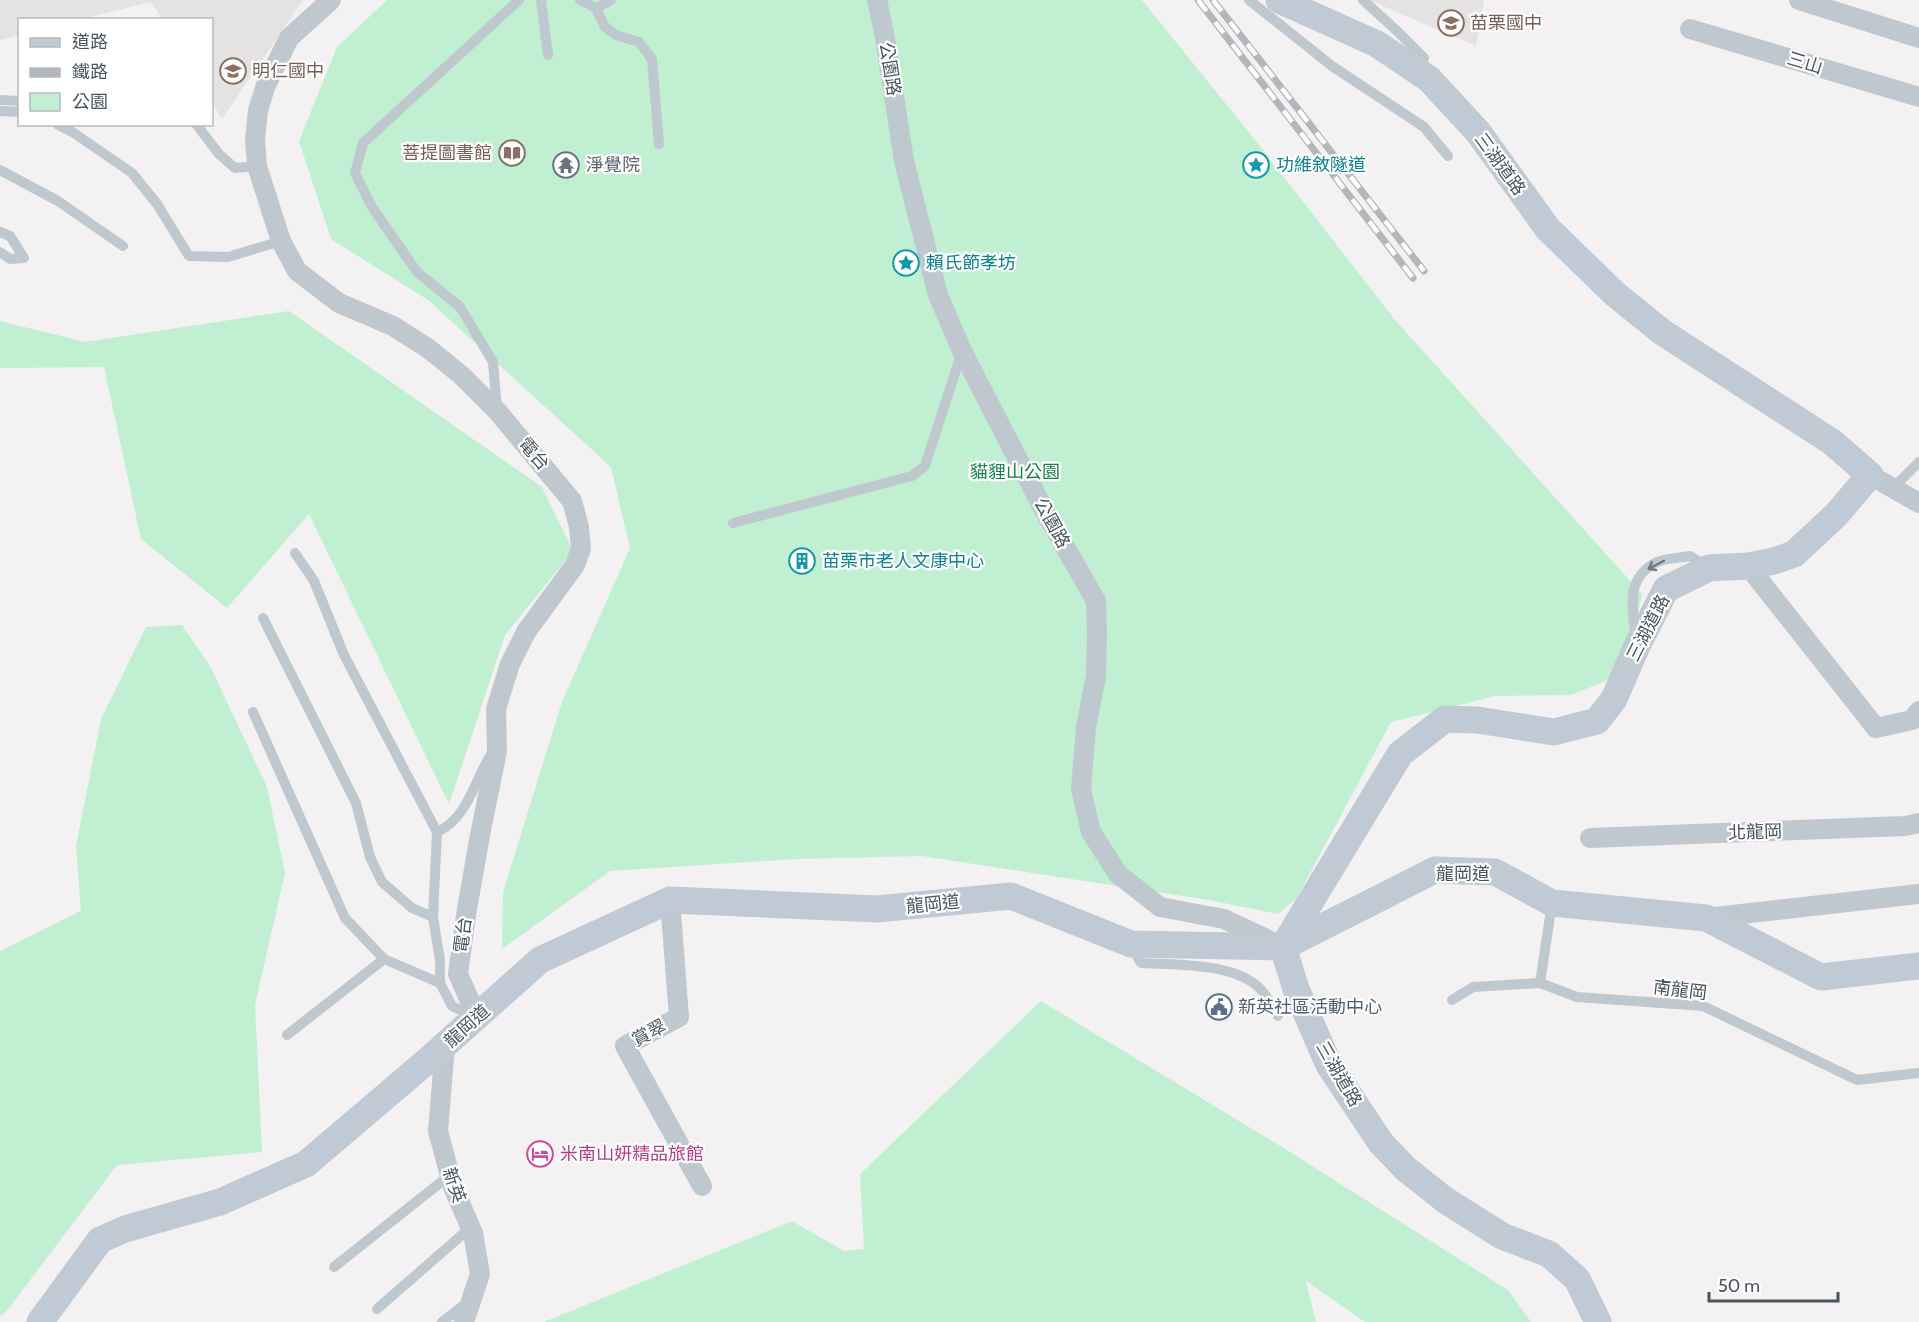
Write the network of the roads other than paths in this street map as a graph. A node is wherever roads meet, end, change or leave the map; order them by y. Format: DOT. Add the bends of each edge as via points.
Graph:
graph roads {
  1 [pos="519,0"];
  2 [pos="541,0"];
  3 [pos="580,0"];
  4 [pos="611,0"];
  5 [pos="877,0"];
  6 [pos="1249,0"];
  7 [pos="1280,0"];
  8 [pos="1363,0"];
  9 [pos="1799,0"];
  10 [pos="327,1"];
  11 [pos="596,8"];
  12 [pos="1690,29"];
  13 [pos="1919,38"];
  14 [pos="548,55"];
  15 [pos="1419,72"];
  16 [pos="1919,97"];
  17 [pos="0,100"];
  18 [pos="18,101"];
  19 [pos="0,111"];
  20 [pos="18,112"];
  21 [pos="198,126"];
  22 [pos="73,129"];
  23 [pos="659,144"];
  24 [pos="1448,156"];
  25 [pos="257,166"];
  26 [pos="0,170"];
  27 [pos="0,232"];
  28 [pos="281,241"];
  29 [pos="123,246"];
  30 [pos="0,252"];
  31 [pos="962,351"];
  32 [pos="498,412"];
  33 [pos="1919,462"];
  34 [pos="1882,481"];
  35 [pos="1919,503"];
  36 [pos="733,523"];
  37 [pos="295,553"];
  38 [pos="1748,566"];
  39 [pos="263,618"];
  40 [pos="1919,711"];
  41 [pos="253,712"];
  42 [pos="497,751"];
  43 [pos="1919,823"];
  44 [pos="437,832"];
  45 [pos="1590,838"];
  46 [pos="1919,894"];
  47 [pos="670,900"];
  48 [pos="1552,903"];
  49 [pos="433,917"];
  50 [pos="1706,918"];
  51 [pos="1131,944"];
  52 [pos="1282,947"];
  53 [pos="384,959"];
  54 [pos="1919,966"];
  55 [pos="1540,982"];
  56 [pos="440,983"];
  57 [pos="1452,1000"];
  58 [pos="1278,1016"];
  59 [pos="477,1017"];
  60 [pos="287,1035"];
  61 [pos="445,1045"];
  62 [pos="1919,1073"];
  63 [pos="450,1175"];
  64 [pos="702,1186"];
  65 [pos="471,1227"];
  66 [pos="334,1267"];
  67 [pos="472,1299"];
  68 [pos="377,1309"];
  69 [pos="40,1322"];
  70 [pos="442,1322"];
  71 [pos="464,1322"];
  72 [pos="1598,1322"];
  1 -- 32 [label="lane" via="363,143 355,173 372,207 417,272 460,307 493,363"];
  2 -- 14 [label="lane"];
  3 -- 11 [label="lane"];
  4 -- 11 [label="lane"];
  5 -- 31 [label="street, 公園路" via="904,161 938,295"];
  6 -- 24 [label="lane" via="1332,66 1424,128"];
  7 -- 15 [label="street, 三湖道路" via="1377,44"];
  8 -- 15 [label="lane" via="1424,58"];
  9 -- 13 [label="street"];
  10 -- 25 [label="street, 電台" via="289,38 266,85 258,110"];
  11 -- 23 [label="lane" via="605,27 639,42 652,59"];
  12 -- 16 [label="street, 三山"];
  15 -- 34 [label="street, 三湖道路" via="1478,132 1548,229 1615,294 1662,332 1832,442"];
  17 -- 18 [label="lane"];
  19 -- 20 [label="lane"];
  21 -- 25 [label="lane" via="235,168"];
  22 -- 28 [label="lane" via="132,173 157,204 189,256 228,257"];
  25 -- 28 [label="street, 電台"];
  26 -- 29 [label="lane" via="58,201"];
  27 -- 30 [label="lane" via="10,236 24,258 10,259"];
  28 -- 32 [label="street, 電台" via="297,271 339,303 393,326 429,349"];
  31 -- 36 [label="lane" via="925,466 912,476"];
  31 -- 52 [label="street, 公園路" via="1096,601 1096,676 1086,727 1081,789 1091,832 1118,874 1160,907 1224,919"];
  32 -- 42 [label="street, 電台" via="572,501 581,549 575,565 526,632 510,664 496,709"];
  33 -- 34 [label="lane"];
  34 -- 35 [label="street"];
  34 -- 38 [label="street, 三湖道路" via="1836,515 1794,554"];
  37 -- 44 [label="lane" via="314,581 344,655"];
  38 -- 40 [label="street" via="1876,728 1912,720"];
  38 -- 52 [label="street, 三湖道路" via="1709,568 1666,590 1614,699 1597,721 1554,732 1445,719 1400,754"];
  39 -- 49 [label="lane, 電台" via="356,803 370,857 382,882 412,908"];
  41 -- 53 [label="lane" via="345,918"];
  42 -- 44 [label="lane" via="489,757 465,806 447,828"];
  42 -- 59 [label="street, 電台" via="458,974"];
  43 -- 45 [label="street, 北龍岡"];
  44 -- 49 [label="lane"];
  46 -- 50 [label="street"];
  47 -- 51 [label="street, 龍岡道" via="877,909 1011,896"];
  47 -- 59 [label="street, 龍岡道" via="540,960"];
  47 -- 64 [label="street, 賞翠" via="679,1017 624,1046"];
  48 -- 50 [label="street, 龍岡道"];
  48 -- 52 [label="street, 龍岡道" via="1495,872 1435,870"];
  48 -- 55 [label="lane"];
  49 -- 56 [label="lane"];
  50 -- 54 [label="street, 龍岡道" via="1821,977"];
  51 -- 52 [label="street, 龍岡道"];
  51 -- 58 [label="lane" via="1141,963 1199,966 1240,974 1262,990"];
  52 -- 72 [label="street, 三湖道路" via="1329,1065 1381,1143 1445,1200 1502,1236 1549,1254 1577,1279"];
  53 -- 56 [label="lane"];
  53 -- 60 [label="lane"];
  55 -- 57 [label="lane" via="1473,987"];
  55 -- 62 [label="lane, 南龍岡" via="1577,997 1703,1006 1857,1080"];
  56 -- 59 [label="lane" via="452,1006"];
  59 -- 61 [label="street, 龍岡道"];
  61 -- 63 [label="street, 新英" via="438,1131"];
  61 -- 69 [label="street, 龍岡道" via="306,1164 220,1202 100,1240"];
  63 -- 65 [label="street, 新英"];
  63 -- 66 [label="lane"];
  65 -- 67 [label="street, 新英" via="480,1274"];
  65 -- 68 [label="lane"];
  67 -- 70 [label="lane"];
  67 -- 71 [label="street, 新英"];
}
